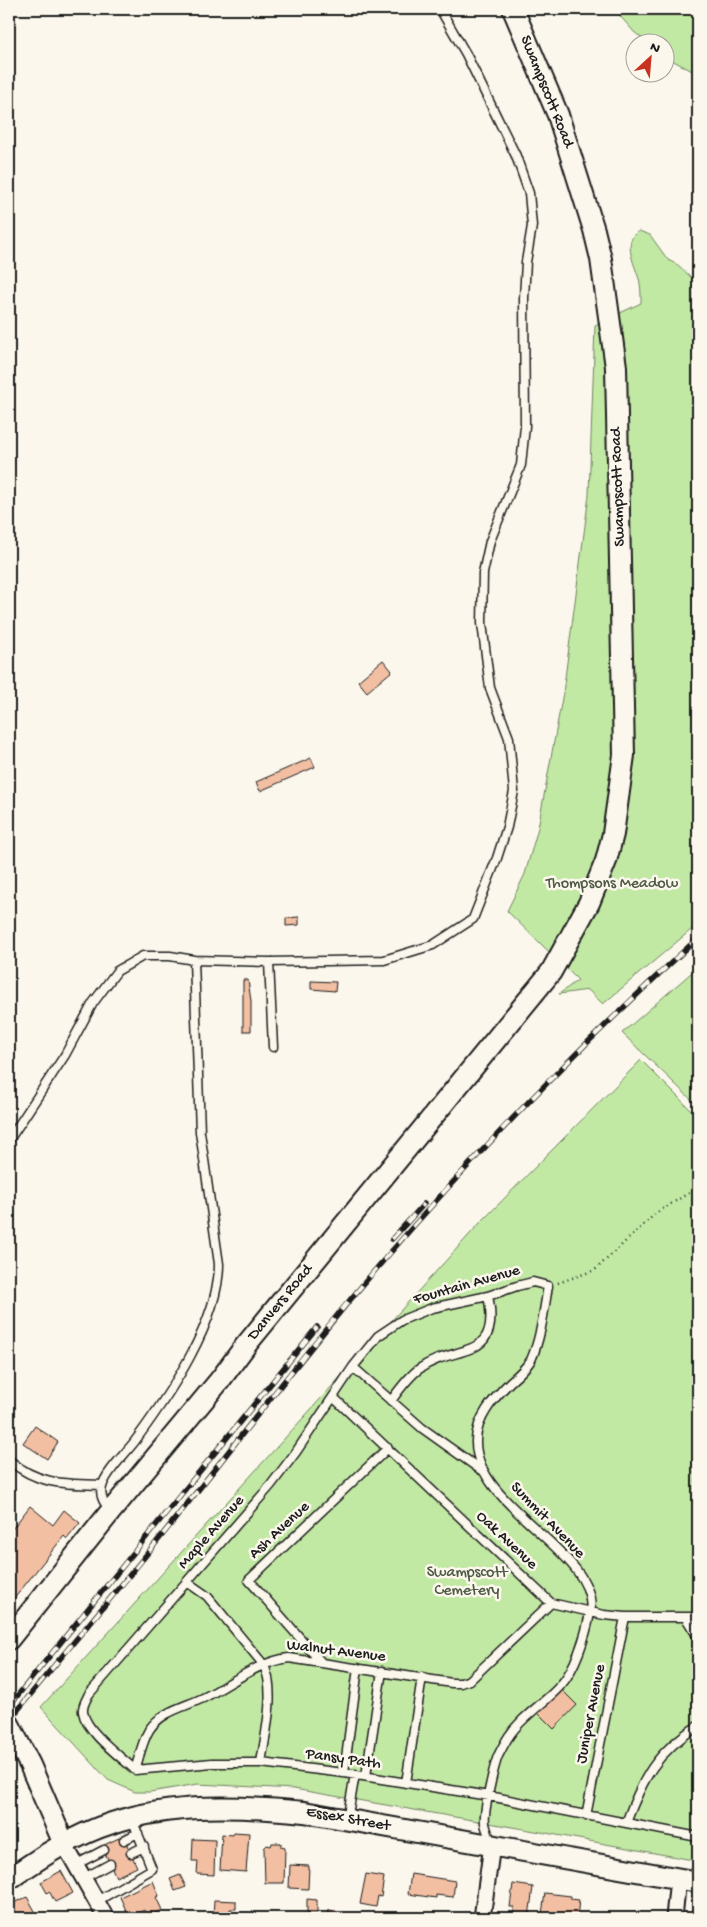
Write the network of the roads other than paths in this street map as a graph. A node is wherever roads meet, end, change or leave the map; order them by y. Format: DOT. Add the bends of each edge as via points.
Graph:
graph roads {
  1 [pos="440,9"];
  2 [pos="513,9"];
  3 [pos="194,960"];
  4 [pos="269,962"];
  5 [pos="554,967"];
  6 [pos="273,1046"];
  7 [pos="9,1140"];
  8 [pos="548,1286"];
  9 [pos="488,1296"];
  10 [pos="353,1367"];
  11 [pos="333,1397"];
  12 [pos="391,1401"];
  13 [pos="388,1448"];
  14 [pos="9,1460"];
  15 [pos="482,1470"];
  16 [pos="102,1485"];
  17 [pos="110,1511"];
  18 [pos="187,1582"];
  19 [pos="551,1603"];
  20 [pos="590,1611"];
  21 [pos="625,1617"];
  22 [pos="686,1618"];
  23 [pos="698,1618"];
  24 [pos="698,1637"];
  25 [pos="9,1639"];
  26 [pos="321,1662"];
  27 [pos="263,1664"];
  28 [pos="358,1668"];
  29 [pos="382,1672"];
  30 [pos="422,1678"];
  31 [pos="9,1724"];
  32 [pos="698,1726"];
  33 [pos="261,1764"];
  34 [pos="135,1770"];
  35 [pos="344,1773"];
  36 [pos="355,1774"];
  37 [pos="366,1776"];
  38 [pos="406,1783"];
  39 [pos="489,1796"];
  40 [pos="586,1816"];
  41 [pos="347,1820"];
  42 [pos="626,1823"];
  43 [pos="135,1825"];
  44 [pos="698,1837"];
  45 [pos="124,1840"];
  46 [pos="64,1844"];
  47 [pos="492,1845"];
  48 [pos="144,1848"];
  49 [pos="104,1850"];
  50 [pos="131,1854"];
  51 [pos="77,1864"];
  52 [pos="110,1864"];
  53 [pos="84,1878"];
  54 [pos="678,1878"];
  55 [pos="9,1879"];
  56 [pos="698,1882"];
  57 [pos="97,1902"];
  58 [pos="106,1918"];
  59 [pos="482,1918"];
  60 [pos="674,1918"];
  1 -- 4 [label="lane" via="516,156 529,193 532,226 526,262 525,426 521,465 490,541 483,573 482,623 490,688 509,738 514,791 507,827 473,919 433,945 384,960"];
  2 -- 5 [label="street, Swampscott Road" via="558,116 594,230 616,367 624,755 606,861 589,903"];
  3 -- 4 [label="lane"];
  3 -- 7 [label="lane" via="143,956 117,971 93,1003 65,1055"];
  3 -- 16 [label="lane" via="200,1132 219,1282 208,1317 170,1391"];
  4 -- 6 [label="lane"];
  5 -- 17 [label="street, Danvers Road"];
  8 -- 9 [label="lane, Fountain Avenue" via="533,1282"];
  8 -- 15 [label="lane, Summit Avenue" via="530,1361 498,1394 479,1427 476,1443"];
  9 -- 10 [label="lane, Fountain Avenue" via="432,1308 402,1320 378,1336"];
  9 -- 12 [label="lane" via="490,1323 485,1338 478,1346 440,1358 419,1369"];
  10 -- 11 [label="lane, Maple Avenue"];
  10 -- 12 [label="lane"];
  11 -- 13 [label="lane, Oak Avenue"];
  11 -- 18 [label="lane, Maple Avenue" via="271,1485"];
  12 -- 15 [label="lane" via="422,1428"];
  13 -- 19 [label="lane, Oak Avenue"];
  13 -- 26 [label="lane, Ash Avenue" via="249,1580"];
  14 -- 16 [label="lane" via="34,1477 60,1483"];
  15 -- 20 [label="lane, Summit Avenue" via="512,1507 568,1560 582,1578 590,1596"];
  16 -- 17 [label="lane" via="101,1494"];
  17 -- 25 [label="street, Danvers Road"];
  18 -- 27 [label="lane" via="207,1596"];
  18 -- 34 [label="lane, Maple Avenue" via="89,1694 84,1704 83,1712 90,1728"];
  19 -- 20 [label="lane"];
  19 -- 30 [label="lane, Walnut Avenue" via="470,1680 452,1683"];
  20 -- 21 [label="lane"];
  20 -- 39 [label="lane, Summit Avenue" via="583,1640 561,1685 509,1736 497,1758"];
  21 -- 22 [label="lane"];
  21 -- 40 [label="lane, Juniper Avenue"];
  22 -- 23 [label="lane"];
  22 -- 24 [label="lane"];
  26 -- 27 [label="lane, Walnut Avenue" via="289,1658"];
  26 -- 28 [label="lane, Walnut Avenue"];
  27 -- 33 [label="lane" via="270,1685"];
  27 -- 34 [label="lane, Walnut Avenue" via="206,1697 172,1710 157,1722 149,1730"];
  28 -- 29 [label="lane, Walnut Avenue"];
  28 -- 35 [label="lane"];
  29 -- 30 [label="lane, Walnut Avenue"];
  29 -- 37 [label="lane"];
  30 -- 38 [label="lane"];
  31 -- 46 [label="street"];
  32 -- 42 [label="lane" via="660,1757 643,1780"];
  33 -- 34 [label="lane, Pansy Path" via="212,1763"];
  33 -- 35 [label="lane, Pansy Path"];
  35 -- 36 [label="lane, Pansy Path"];
  36 -- 37 [label="lane, Pansy Path"];
  36 -- 41 [label="lane"];
  37 -- 38 [label="lane, Pansy Path"];
  38 -- 39 [label="lane, Pansy Path"];
  39 -- 40 [label="lane, Pansy Path"];
  39 -- 47 [label="lane, Summit Avenue" via="484,1822"];
  40 -- 42 [label="lane, Pansy Path"];
  41 -- 43 [label="street, Essex Street" via="304,1812 243,1808 156,1812"];
  41 -- 47 [label="street, Essex Street"];
  42 -- 44 [label="lane, Pansy Path"];
  43 -- 45 [label="lane"];
  43 -- 46 [label="street, Essex Street" via="110,1823"];
  43 -- 48 [label="lane"];
  46 -- 51 [label="street"];
  46 -- 55 [label="street, Essex Street"];
  47 -- 54 [label="street, Essex Street"];
  47 -- 59 [label="street"];
  48 -- 50 [label="lane"];
  48 -- 57 [label="lane" via="152,1869"];
  49 -- 51 [label="lane"];
  51 -- 53 [label="street"];
  52 -- 53 [label="lane"];
  53 -- 57 [label="street"];
  54 -- 56 [label="street, Essex Street"];
  54 -- 60 [label="street"];
  57 -- 58 [label="street"];
}
